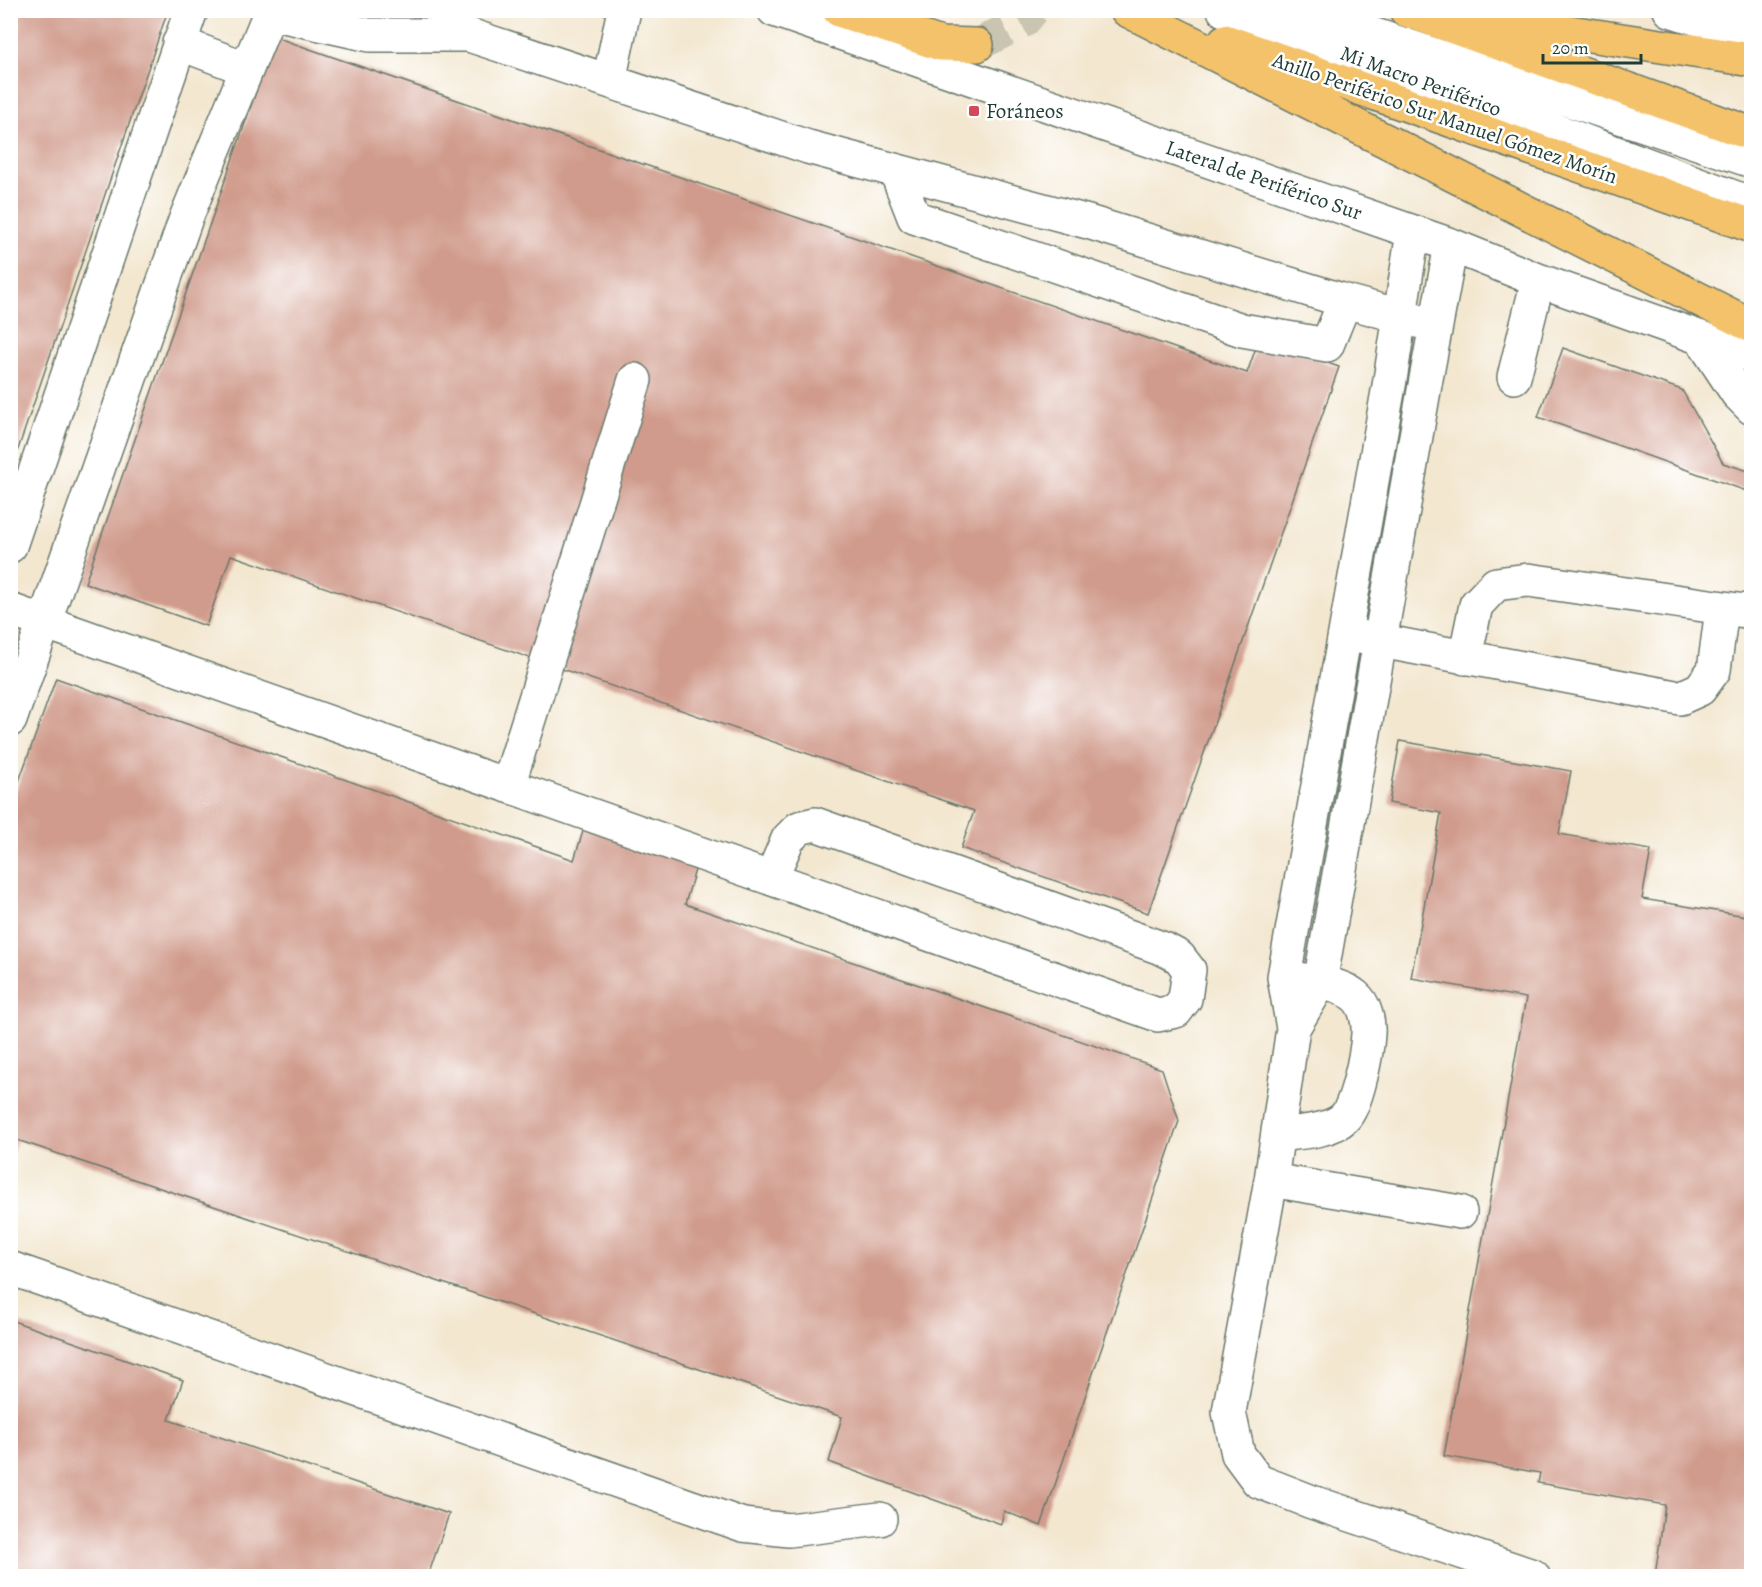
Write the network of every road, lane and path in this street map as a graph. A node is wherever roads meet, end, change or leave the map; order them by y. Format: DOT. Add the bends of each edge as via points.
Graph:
graph roads {
  1 [pos="190,10"];
  2 [pos="624,10"];
  3 [pos="774,10"];
  4 [pos="839,10"];
  5 [pos="1127,10"];
  6 [pos="1139,10"];
  7 [pos="1224,10"];
  8 [pos="1300,10"];
  9 [pos="1406,10"];
  10 [pos="1429,10"];
  11 [pos="1670,10"];
  12 [pos="270,12"];
  13 [pos="1752,36"];
  14 [pos="179,43"];
  15 [pos="977,45"];
  16 [pos="1752,60"];
  17 [pos="247,69"];
  18 [pos="609,81"];
  19 [pos="1752,134"];
  20 [pos="1752,161"];
  21 [pos="896,171"];
  22 [pos="1752,204"];
  23 [pos="1752,226"];
  24 [pos="1413,232"];
  25 [pos="1451,245"];
  26 [pos="1538,280"];
  27 [pos="1345,301"];
  28 [pos="1399,315"];
  29 [pos="1436,326"];
  30 [pos="1752,326"];
  31 [pos="1702,340"];
  32 [pos="1752,356"];
  33 [pos="1514,377"];
  34 [pos="635,380"];
  35 [pos="1752,408"];
  36 [pos="10,546"];
  37 [pos="10,610"];
  38 [pos="1737,611"];
  39 [pos="45,622"];
  40 [pos="1346,634"];
  41 [pos="1381,641"];
  42 [pos="1465,658"];
  43 [pos="10,720"];
  44 [pos="508,786"];
  45 [pos="771,878"];
  46 [pos="1284,977"];
  47 [pos="1320,983"];
  48 [pos="1293,1028"];
  49 [pos="1278,1135"];
  50 [pos="1271,1180"];
  51 [pos="1460,1212"];
  52 [pos="10,1268"];
  53 [pos="880,1520"];
  54 [pos="1533,1576"];
  1 -- 14 [label="street"];
  2 -- 18 [label="street"];
  3 -- 24 [label="street, Lateral de Periférico Sur"];
  4 -- 15 [label="highway" via="941,44"];
  5 -- 30 [label="highway"];
  6 -- 23 [label="highway, Anillo Periférico Sur Manuel Gómez Morín"];
  7 -- 22 [label="street, Mi Macro Periférico"];
  8 -- 20 [label="street, Mi Macro Periférico"];
  9 -- 19 [label="highway"];
  10 -- 16 [label="highway"];
  11 -- 13 [label="street"];
  12 -- 17 [label="street"];
  12 -- 18 [label="street" via="369,35 469,34"];
  14 -- 17 [label="street"];
  14 -- 36 [label="street"];
  17 -- 39 [label="street" via="186,218"];
  18 -- 21 [label="street" via="808,147"];
  21 -- 27 [label="street" via="1088,222"];
  21 -- 27 [label="street" via="914,217 1242,330 1327,345"];
  24 -- 25 [label="street, Lateral de Periférico Sur"];
  24 -- 28 [label="street"];
  25 -- 26 [label="street, Lateral de Periférico Sur"];
  25 -- 29 [label="street"];
  26 -- 31 [label="street, Lateral de Periférico Sur"];
  26 -- 33 [label="street"];
  27 -- 28 [label="street"];
  28 -- 29 [label="street"];
  28 -- 40 [label="street"];
  29 -- 41 [label="street"];
  31 -- 32 [label="street, Lateral de Periférico Sur"];
  31 -- 35 [label="street" via="1737,393"];
  34 -- 44 [label="street"];
  37 -- 39 [label="street"];
  38 -- 42 [label="street" via="1528,580 1496,584 1476,604"];
  38 -- 42 [label="street" via="1714,670 1700,689 1680,698"];
  39 -- 43 [label="street"];
  39 -- 44 [label="street"];
  40 -- 41 [label="street"];
  40 -- 46 [label="street"];
  41 -- 42 [label="street"];
  41 -- 47 [label="street"];
  44 -- 45 [label="street"];
  45 -- 45 [label="street" via="788,839 799,828 815,824 1164,949 1179,957 1189,970 1185,999 1176,1011 1158,1015"];
  46 -- 47 [label="street"];
  46 -- 48 [label="street"];
  47 -- 48 [label="street"];
  47 -- 49 [label="street" via="1357,997 1366,1014 1368,1033 1357,1095 1345,1118 1326,1128"];
  48 -- 49 [label="street"];
  49 -- 50 [label="street"];
  50 -- 51 [label="street"];
  50 -- 54 [label="street" via="1229,1412 1238,1454 1258,1481"];
  52 -- 53 [label="street" via="743,1525 789,1530"];
}
